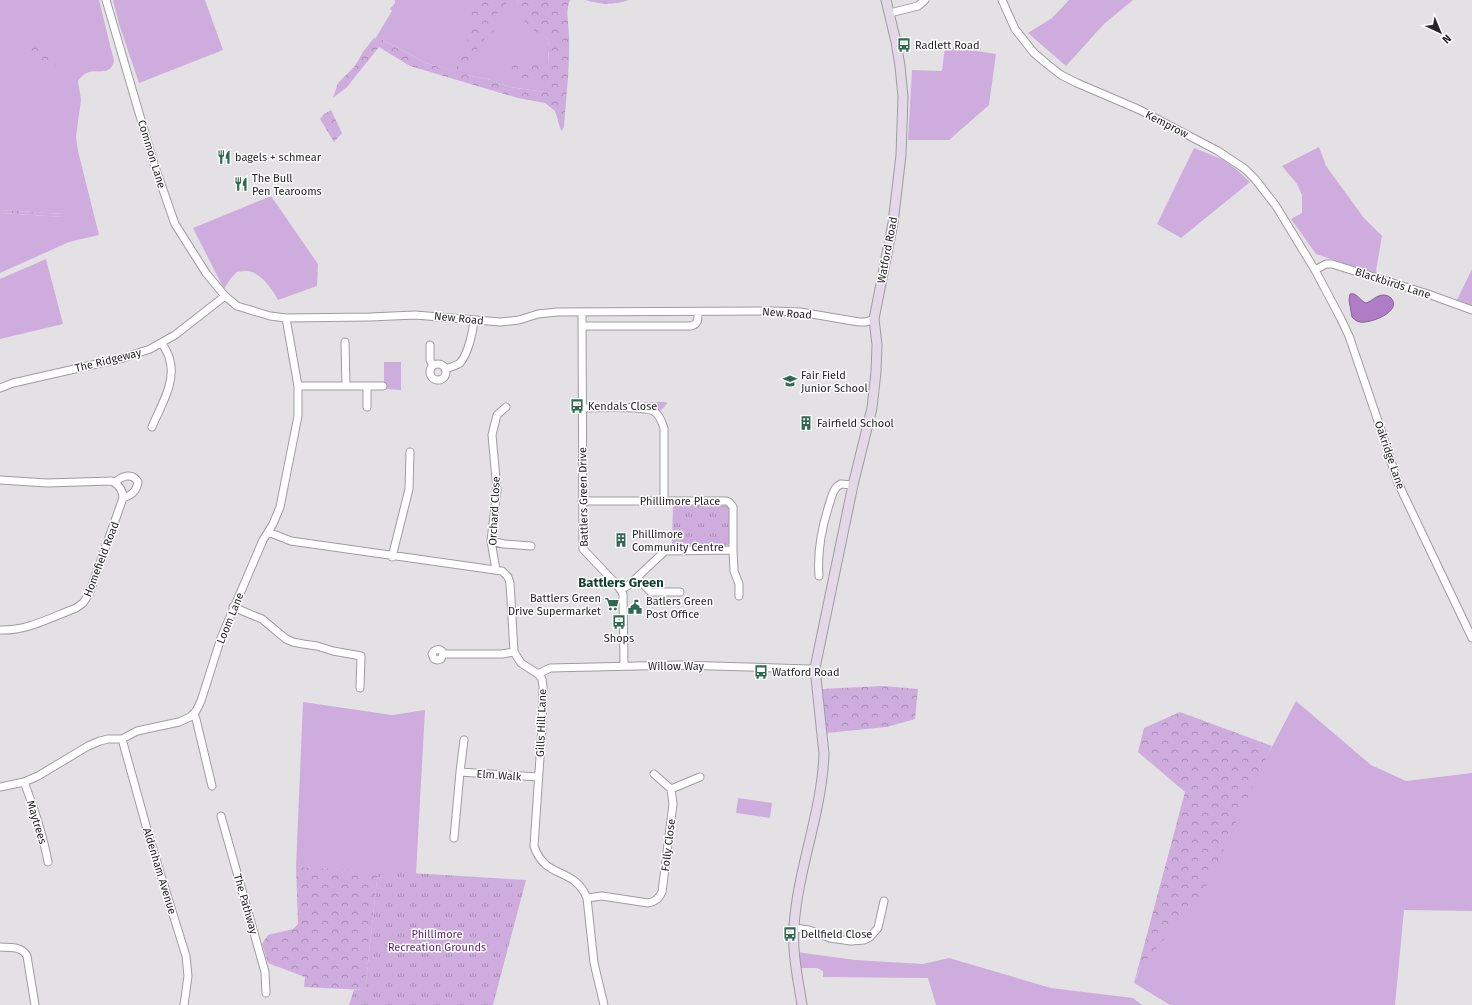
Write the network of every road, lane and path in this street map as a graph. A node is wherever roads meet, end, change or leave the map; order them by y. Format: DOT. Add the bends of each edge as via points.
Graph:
graph roads {
  1 [pos="106,0"];
  2 [pos="886,0"];
  3 [pos="925,0"];
  4 [pos="1002,0"];
  5 [pos="890,13"];
  6 [pos="1315,270"];
  7 [pos="225,296"];
  8 [pos="1472,310"];
  9 [pos="582,312"];
  10 [pos="698,312"];
  11 [pos="286,318"];
  12 [pos="874,319"];
  13 [pos="474,320"];
  14 [pos="582,326"];
  15 [pos="345,342"];
  16 [pos="162,343"];
  17 [pos="430,345"];
  18 [pos="433,366"];
  19 [pos="445,369"];
  20 [pos="298,386"];
  21 [pos="346,386"];
  22 [pos="383,386"];
  23 [pos="367,387"];
  24 [pos="0,388"];
  25 [pos="367,407"];
  26 [pos="506,407"];
  27 [pos="582,408"];
  28 [pos="152,427"];
  29 [pos="410,452"];
  30 [pos="0,480"];
  31 [pos="115,482"];
  32 [pos="853,485"];
  33 [pos="123,498"];
  34 [pos="582,501"];
  35 [pos="664,501"];
  36 [pos="268,532"];
  37 [pos="491,541"];
  38 [pos="531,546"];
  39 [pos="733,550"];
  40 [pos="392,556"];
  41 [pos="496,570"];
  42 [pos="819,576"];
  43 [pos="637,578"];
  44 [pos="621,590"];
  45 [pos="680,592"];
  46 [pos="739,596"];
  47 [pos="234,607"];
  48 [pos="0,630"];
  49 [pos="1472,638"];
  50 [pos="514,652"];
  51 [pos="443,654"];
  52 [pos="624,666"];
  53 [pos="815,668"];
  54 [pos="538,674"];
  55 [pos="360,688"];
  56 [pos="194,715"];
  57 [pos="122,739"];
  58 [pos="464,740"];
  59 [pos="460,772"];
  60 [pos="654,774"];
  61 [pos="538,777"];
  62 [pos="700,777"];
  63 [pos="24,782"];
  64 [pos="212,786"];
  65 [pos="0,787"];
  66 [pos="671,789"];
  67 [pos="222,816"];
  68 [pos="454,838"];
  69 [pos="48,862"];
  70 [pos="587,898"];
  71 [pos="884,901"];
  72 [pos="794,928"];
  73 [pos="0,947"];
  74 [pos="266,993"];
  75 [pos="35,1005"];
  76 [pos="184,1005"];
  77 [pos="604,1005"];
  78 [pos="802,1005"];
  1 -- 7 [label="street, Common Lane" via="154,164 175,224 206,273"];
  2 -- 5 [label="main road"];
  3 -- 5 [label="street" via="918,6"];
  4 -- 6 [label="street, Kemprow" via="1025,43 1061,75 1170,125 1218,150 1245,169 1276,206"];
  5 -- 12 [label="main road, Watford Road" via="900,66 903,97 902,135 893,223"];
  6 -- 8 [label="street, Blackbirds Lane" via="1332,264"];
  6 -- 49 [label="street, Oakridge Lane" via="1348,336 1398,483"];
  7 -- 11 [label="street, New Road" via="243,308"];
  7 -- 16 [label="street, The Ridgeway"];
  9 -- 10 [label="street, New Road"];
  9 -- 13 [label="street, New Road" via="547,313 510,321"];
  9 -- 14 [label="street, Battlers Green Drive"];
  10 -- 12 [label="street, New Road" via="800,312 859,322"];
  10 -- 14 [label="street" via="698,320 691,326"];
  11 -- 13 [label="street, New Road" via="415,315"];
  11 -- 20 [label="street, Loom Lane"];
  12 -- 32 [label="main road, Watford Road" via="877,345 874,393"];
  13 -- 19 [label="street" via="462,360"];
  14 -- 27 [label="street, Battlers Green Drive"];
  15 -- 21 [label="street"];
  16 -- 24 [label="street, The Ridgeway" via="123,358"];
  16 -- 28 [label="street" via="170,361 171,378"];
  17 -- 18 [label="street" via="430,360"];
  18 -- 19 [label="street" via="441,365"];
  18 -- 19 [label="street" via="430,373 436,380 443,378 446,374"];
  20 -- 21 [label="street"];
  20 -- 36 [label="street, Loom Lane" via="298,416 280,507"];
  21 -- 23 [label="street"];
  22 -- 23 [label="street"];
  23 -- 25 [label="street"];
  26 -- 37 [label="street, Orchard Close" via="498,415 492,435 497,490"];
  27 -- 34 [label="street, Battlers Green Drive"];
  27 -- 35 [label="street" via="644,408 660,417 664,428"];
  29 -- 40 [label="street" via="409,489"];
  30 -- 31 [label="street, Homefield Road" via="42,483"];
  31 -- 33 [label="street" via="121,488"];
  31 -- 33 [label="street, Homefield Road" via="122,476 133,476 138,482 132,496"];
  32 -- 42 [label="street" via="841,484 835,489 823,522"];
  32 -- 53 [label="main road, Watford Road"];
  33 -- 48 [label="street, Homefield Road" via="89,594 83,603 26,627"];
  34 -- 35 [label="street, Phillimore Place"];
  34 -- 44 [label="street, Battlers Green Drive" via="583,549"];
  35 -- 39 [label="street, Phillimore Place" via="729,502 733,507"];
  36 -- 40 [label="street" via="291,541"];
  36 -- 47 [label="street, Loom Lane"];
  37 -- 38 [label="street"];
  37 -- 41 [label="street, Orchard Close"];
  39 -- 43 [label="street" via="665,551"];
  39 -- 46 [label="street, Phillimore Place"];
  40 -- 41 [label="street"];
  41 -- 50 [label="street" via="505,573 510,582"];
  43 -- 44 [label="street"];
  43 -- 45 [label="street" via="651,592"];
  44 -- 52 [label="street" via="624,598"];
  47 -- 55 [label="street" via="262,619 293,642 361,656"];
  47 -- 56 [label="street, Loom Lane"];
  50 -- 51 [label="street"];
  50 -- 54 [label="street, Gills Hill Lane" via="521,663"];
  52 -- 53 [label="street, Willow Way"];
  52 -- 54 [label="street, Willow Way" via="550,668"];
  53 -- 72 [label="main road, Watford Road" via="824,765"];
  54 -- 61 [label="street, Gills Hill Lane" via="543,687"];
  56 -- 57 [label="street" via="179,722 137,731"];
  56 -- 64 [label="street"];
  57 -- 63 [label="street" via="108,739 88,746"];
  57 -- 76 [label="street, Aldenham Avenue" via="186,956 188,976"];
  58 -- 59 [label="street, Elm Walk"];
  59 -- 61 [label="street, Elm Walk"];
  59 -- 68 [label="street, Elm Walk"];
  60 -- 66 [label="street"];
  61 -- 70 [label="street, Gills Hill Lane" via="534,840 536,853 546,866 574,880 584,890"];
  62 -- 66 [label="street"];
  63 -- 65 [label="street"];
  63 -- 69 [label="street, Maytrees" via="39,825"];
  66 -- 70 [label="street, Folly Close" via="673,804 662,892 656,900 648,903 602,896"];
  67 -- 74 [label="street, The Pathway" via="265,972"];
  70 -- 77 [label="street, Gills Hill Lane" via="594,964"];
  71 -- 72 [label="street" via="878,928 864,940 830,938 809,930"];
  72 -- 78 [label="main road, Watford Road" via="794,951"];
  73 -- 75 [label="street" via="25,951"];
}
